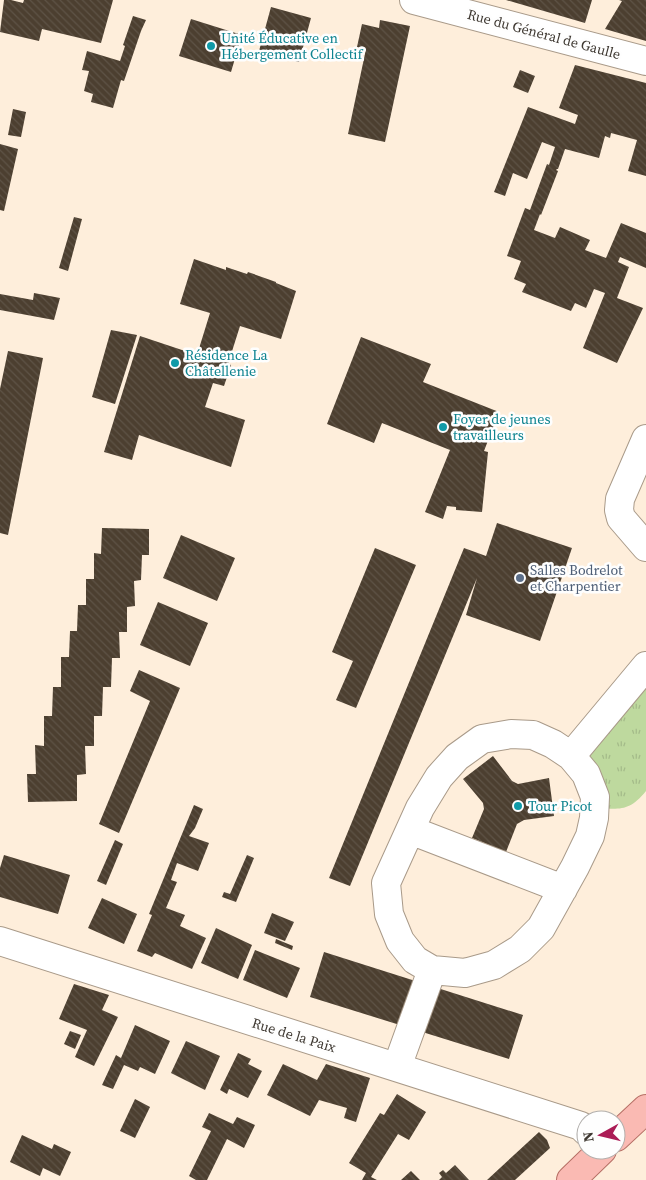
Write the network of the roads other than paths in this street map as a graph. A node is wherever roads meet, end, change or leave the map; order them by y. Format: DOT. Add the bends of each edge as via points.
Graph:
graph roads {
  1 [pos="414,0"];
  2 [pos="646,60"];
  3 [pos="646,439"];
  4 [pos="646,547"];
  5 [pos="646,666"];
  6 [pos="571,756"];
  7 [pos="410,830"];
  8 [pos="562,889"];
  9 [pos="0,941"];
  10 [pos="432,970"];
  11 [pos="398,1067"];
  12 [pos="646,1109"];
  13 [pos="576,1124"];
  14 [pos="626,1128"];
  15 [pos="592,1160"];
  16 [pos="571,1180"];
  1 -- 2 [label="street, Rue du Général de Gaulle"];
  3 -- 4 [label="street" via="620,499 619,510 621,518"];
  5 -- 6 [label="street"];
  6 -- 7 [label="street" via="533,735 511,734 482,739 457,757 439,777"];
  6 -- 8 [label="street" via="586,774 595,797 594,818 590,836"];
  7 -- 8 [label="street"];
  7 -- 10 [label="street" via="386,883 389,914 400,941 415,960"];
  8 -- 10 [label="street" via="541,928 520,949 494,965 465,973"];
  9 -- 11 [label="street, Rue de la Paix"];
  10 -- 11 [label="street"];
  11 -- 13 [label="street, Rue de la Paix"];
  12 -- 14 [label="main road"];
  15 -- 16 [label="main road"];
}
